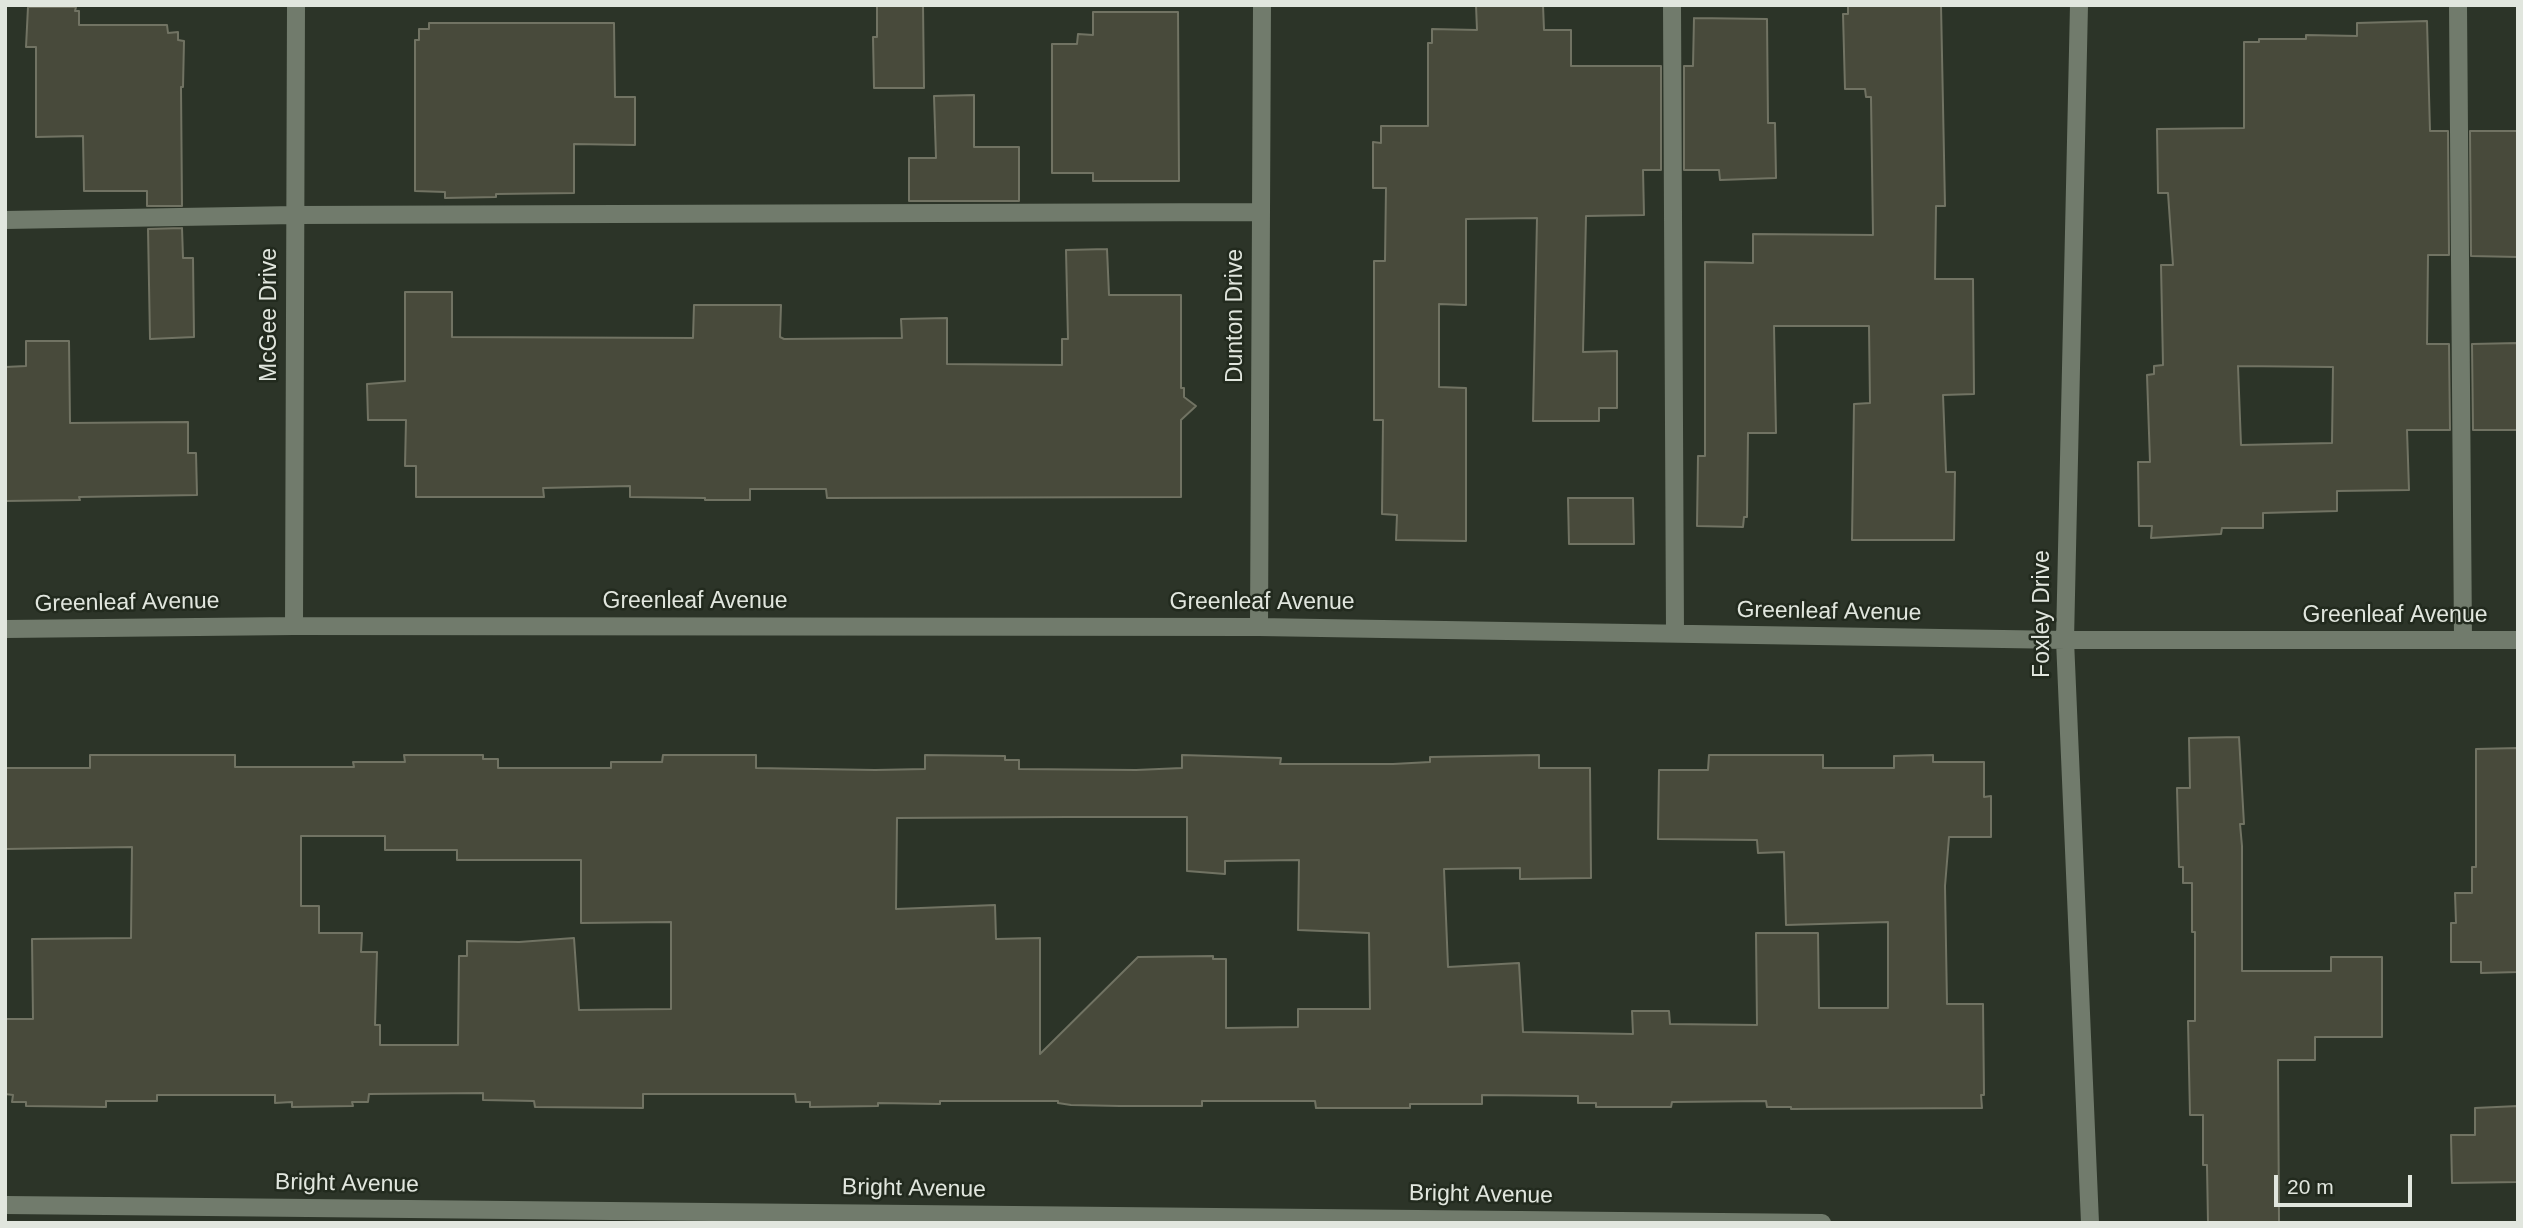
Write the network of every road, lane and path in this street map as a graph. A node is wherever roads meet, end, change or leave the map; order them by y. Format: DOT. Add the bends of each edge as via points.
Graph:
graph roads {
  1 [pos="296,5"];
  2 [pos="1262,5"];
  3 [pos="1672,5"];
  4 [pos="2079,5"];
  5 [pos="2458,5"];
  6 [pos="1261,212"];
  7 [pos="295,215"];
  8 [pos="5,220"];
  9 [pos="294,626"];
  10 [pos="1259,627"];
  11 [pos="5,629"];
  12 [pos="1675,634"];
  13 [pos="2065,640"];
  14 [pos="2463,640"];
  15 [pos="2518,640"];
  16 [pos="5,1205"];
  17 [pos="1822,1223"];
  18 [pos="2090,1223"];
  1 -- 7 [label="street, McGee Drive"];
  2 -- 6 [label="street, Dunton Drive"];
  3 -- 12 [label="street"];
  4 -- 13 [label="street, Foxley Drive"];
  5 -- 14 [label="street"];
  6 -- 7 [label="street"];
  6 -- 10 [label="street, Dunton Drive"];
  7 -- 8 [label="street"];
  7 -- 9 [label="street, McGee Drive"];
  9 -- 10 [label="street, Greenleaf Avenue"];
  9 -- 11 [label="street, Greenleaf Avenue"];
  10 -- 12 [label="street, Greenleaf Avenue"];
  12 -- 13 [label="street, Greenleaf Avenue"];
  13 -- 14 [label="street, Greenleaf Avenue"];
  13 -- 18 [label="street, Foxley Drive"];
  14 -- 15 [label="street, Greenleaf Avenue"];
  16 -- 17 [label="street, Bright Avenue"];
}
